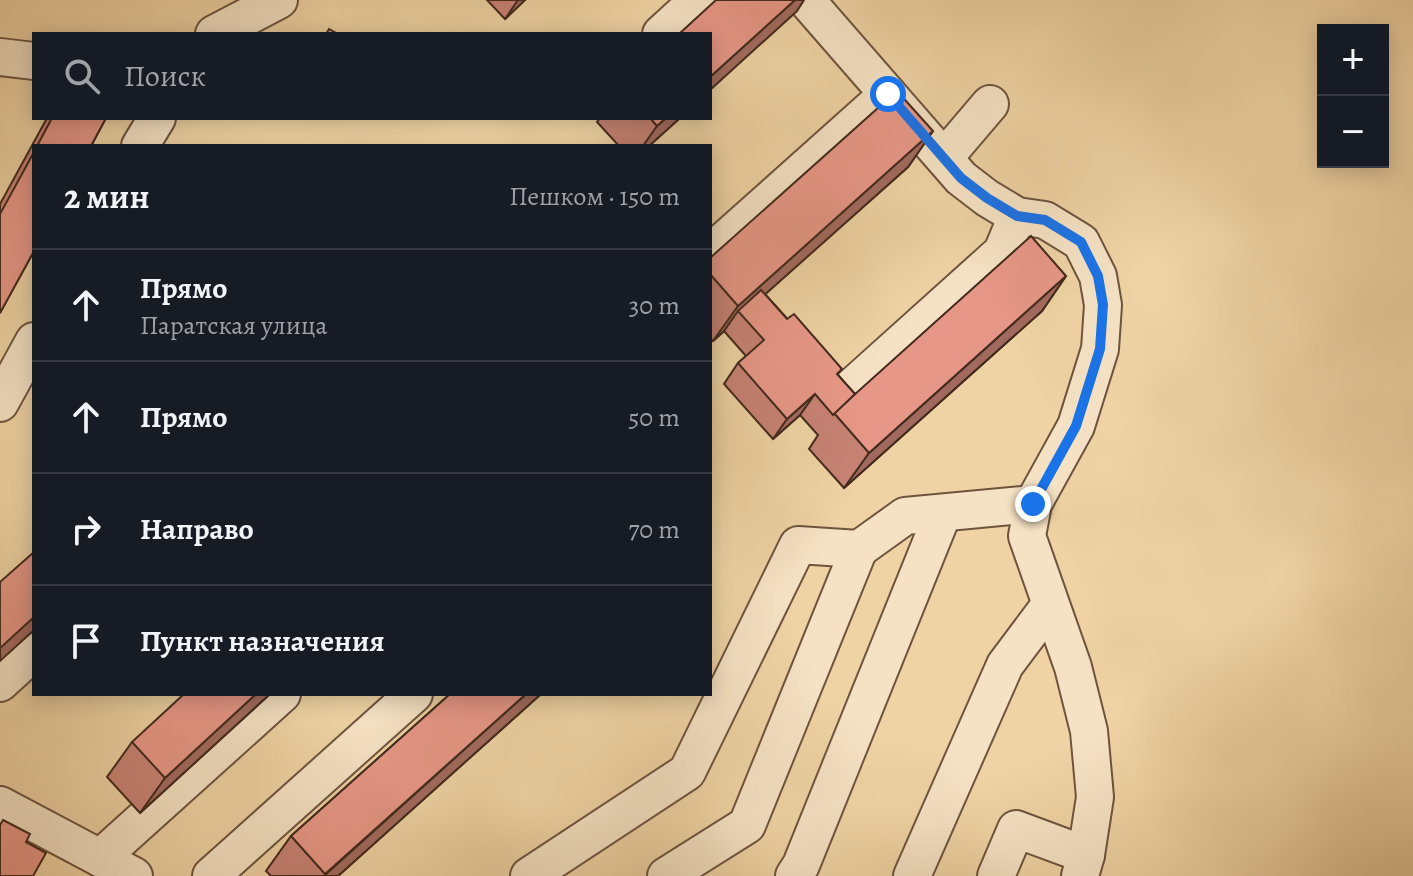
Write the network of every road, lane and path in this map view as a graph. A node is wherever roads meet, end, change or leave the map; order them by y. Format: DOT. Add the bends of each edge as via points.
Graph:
graph roads {
  1 [pos="279,0"];
  2 [pos="698,0"];
  3 [pos="806,0"];
  4 [pos="218,32"];
  5 [pos="663,32"];
  6 [pos="0,57"];
  7 [pos="32,61"];
  8 [pos="888,94"];
  9 [pos="990,104"];
  10 [pos="952,168"];
  11 [pos="1017,216"];
  12 [pos="712,251"];
  13 [pos="32,345"];
  14 [pos="853,386"];
  15 [pos="0,403"];
  16 [pos="1033,504"];
  17 [pos="943,513"];
  18 [pos="859,549"];
  19 [pos="1050,605"];
  20 [pos="32,654"];
  21 [pos="0,683"];
  22 [pos="280,696"];
  23 [pos="412,696"];
  24 [pos="0,805"];
  25 [pos="1083,866"];
  26 [pos="122,871"];
  27 [pos="211,876"];
  28 [pos="529,876"];
  29 [pos="666,876"];
  30 [pos="794,876"];
  31 [pos="912,876"];
  32 [pos="996,876"];
  1 -- 4 [label="street"];
  2 -- 5 [label="street"];
  3 -- 8 [label="street"];
  6 -- 7 [label="street"];
  8 -- 10 [label="street"];
  8 -- 12 [label="street"];
  9 -- 10 [label="street"];
  10 -- 11 [label="street"];
  11 -- 14 [label="street" via="1002,252"];
  11 -- 16 [label="street" via="1045,220 1081,242 1098,276 1103,305 1100,349 1076,426"];
  13 -- 15 [label="street"];
  16 -- 17 [label="street"];
  16 -- 19 [label="street" via="1027,536"];
  17 -- 18 [label="street" via="905,516"];
  17 -- 30 [label="street"];
  18 -- 28 [label="street" via="798,545 687,772"];
  18 -- 29 [label="street" via="747,825"];
  19 -- 25 [label="street" via="1089,731 1095,797"];
  19 -- 31 [label="street" via="1005,665"];
  20 -- 21 [label="street"];
  22 -- 26 [label="street"];
  23 -- 27 [label="street"];
  24 -- 26 [label="street"];
  25 -- 32 [label="street" via="1016,829"];
}
